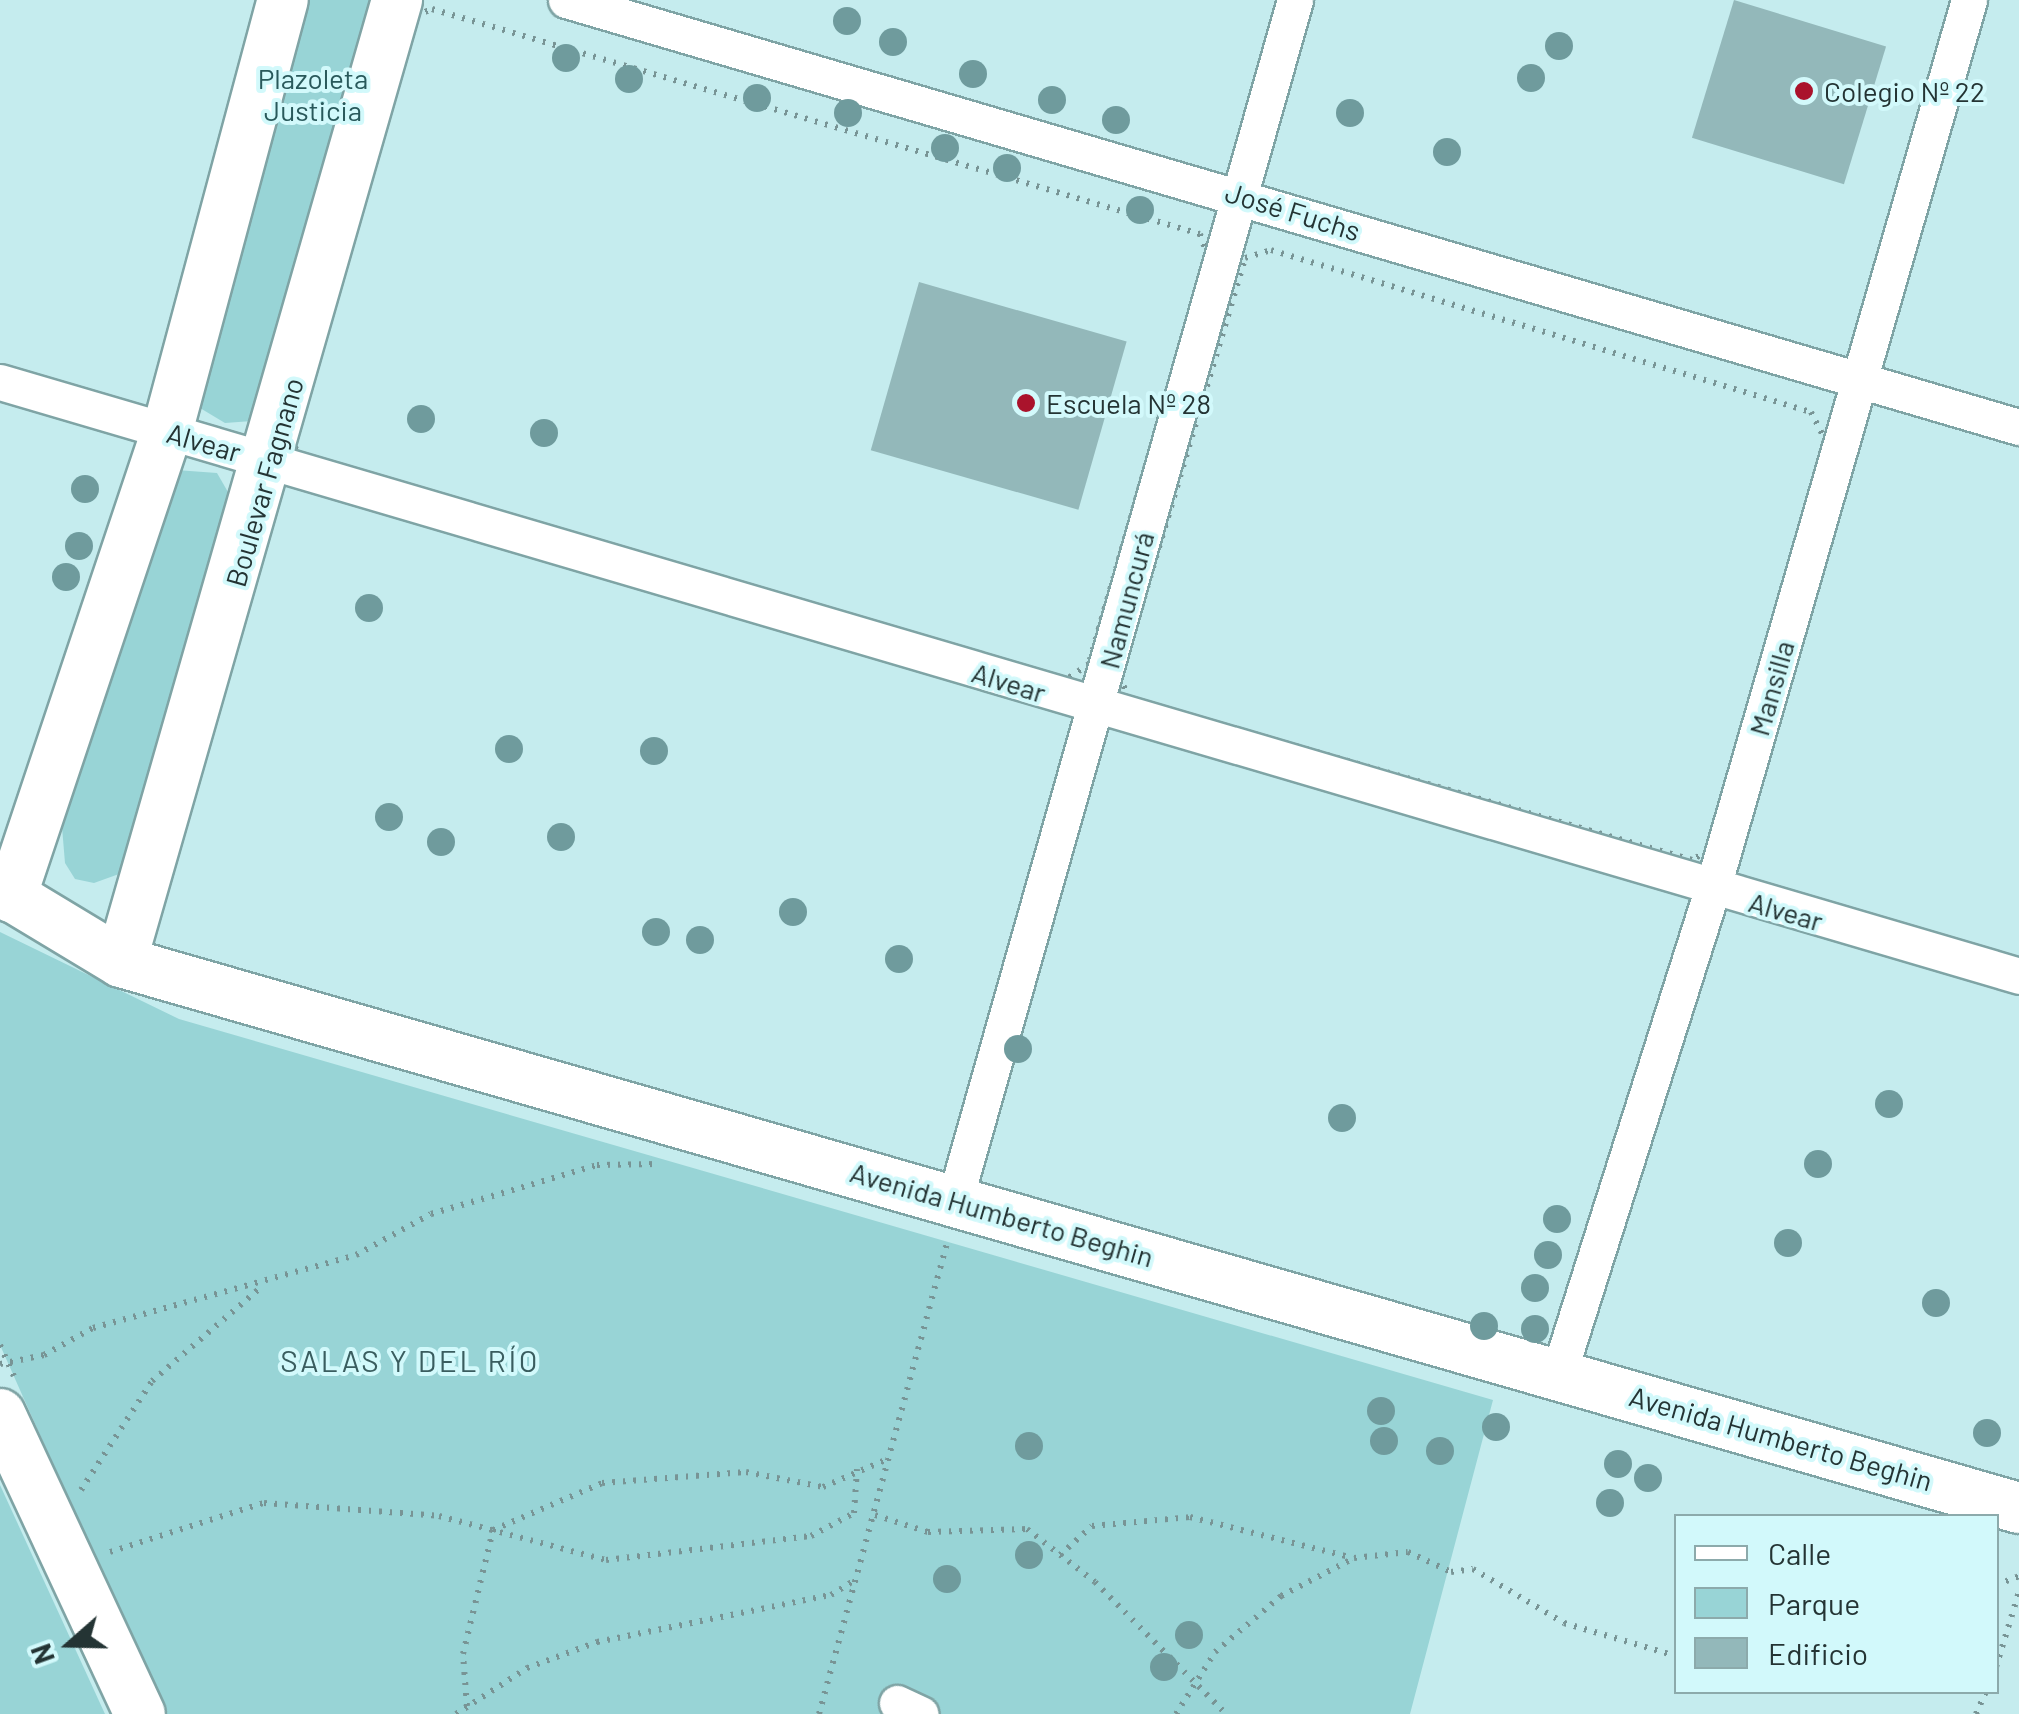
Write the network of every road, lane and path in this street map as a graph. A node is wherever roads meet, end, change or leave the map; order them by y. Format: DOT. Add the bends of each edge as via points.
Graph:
graph roads {
  1 [pos="283,0"];
  2 [pos="566,0"];
  3 [pos="1295,0"];
  4 [pos="1969,0"];
  5 [pos="402,10"];
  6 [pos="1236,194"];
  7 [pos="1207,254"];
  8 [pos="0,382"];
  9 [pos="1860,382"];
  10 [pos="2019,427"];
  11 [pos="167,432"];
  12 [pos="1825,440"];
  13 [pos="272,461"];
  14 [pos="1113,703"];
  15 [pos="1712,890"];
  16 [pos="5,893"];
  17 [pos="121,962"];
  18 [pos="2019,976"];
  19 [pos="672,1166"];
  20 [pos="955,1199"];
  21 [pos="260,1288"];
  22 [pos="0,1364"];
  23 [pos="1560,1372"];
  24 [pos="0,1414"];
  25 [pos="890,1458"];
  26 [pos="858,1470"];
  27 [pos="2019,1508"];
  28 [pos="45,1509"];
  29 [pos="875,1514"];
  30 [pos="494,1530"];
  31 [pos="1060,1554"];
  32 [pos="1354,1558"];
  33 [pos="74,1572"];
  34 [pos="858,1578"];
  35 [pos="2019,1592"];
  36 [pos="1674,1655"];
  37 [pos="1999,1657"];
  38 [pos="1194,1685"];
  39 [pos="467,1706"];
  40 [pos="140,1714"];
  41 [pos="456,1714"];
  42 [pos="820,1714"];
  43 [pos="1176,1714"];
  44 [pos="1226,1714"];
  1 -- 11 [label="street"];
  2 -- 6 [label="street, José Fuchs"];
  3 -- 6 [label="street, Namuncurá"];
  4 -- 9 [label="street, Mansilla"];
  5 -- 7 [label="path" via="432,9 1200,234"];
  5 -- 13 [label="street, Boulevar Fagnano"];
  6 -- 9 [label="street, José Fuchs"];
  6 -- 14 [label="street, Namuncurá"];
  8 -- 11 [label="street, Alvear"];
  9 -- 10 [label="street, José Fuchs"];
  9 -- 15 [label="street, Mansilla"];
  11 -- 13 [label="street, Alvear"];
  11 -- 16 [label="street"];
  12 -- 14 [label="path" via="1811,412 1271,250 1245,258"];
  13 -- 14 [label="street, Alvear"];
  13 -- 17 [label="street, Boulevar Fagnano"];
  14 -- 15 [label="street, Alvear"];
  14 -- 20 [label="street, Namuncurá"];
  15 -- 18 [label="street, Alvear"];
  15 -- 23 [label="street, Mansilla"];
  16 -- 17 [label="street, Avenida Humberto Beghin"];
  17 -- 20 [label="street, Avenida Humberto Beghin"];
  19 -- 21 [label="path" via="597,1165 431,1214 356,1256"];
  20 -- 23 [label="street, Avenida Humberto Beghin"];
  20 -- 25 [label="path"];
  21 -- 22 [label="path" via="92,1328 44,1355"];
  21 -- 28 [label="path" via="152,1382 80,1490"];
  23 -- 27 [label="street, Avenida Humberto Beghin"];
  24 -- 28 [label="street"];
  25 -- 26 [label="path"];
  25 -- 29 [label="path"];
  26 -- 30 [label="path" via="823,1487 746,1472 667,1472 602,1483"];
  26 -- 30 [label="path" via="854,1513 812,1536 606,1560"];
  28 -- 33 [label="street"];
  29 -- 31 [label="path" via="944,1533 1027,1530"];
  29 -- 34 [label="path"];
  30 -- 33 [label="path" via="439,1516 264,1503 139,1539"];
  30 -- 39 [label="path" via="463,1654"];
  31 -- 32 [label="path" via="1092,1526 1190,1517"];
  31 -- 38 [label="path"];
  32 -- 36 [label="path" via="1408,1552 1452,1572 1473,1569 1564,1623"];
  32 -- 38 [label="path" via="1281,1596 1215,1652"];
  33 -- 40 [label="street"];
  34 -- 39 [label="path" via="831,1596 597,1642 527,1668"];
  34 -- 42 [label="path"];
  35 -- 37 [label="path"];
  38 -- 43 [label="path"];
  38 -- 44 [label="path"];
  39 -- 41 [label="path"];
}
